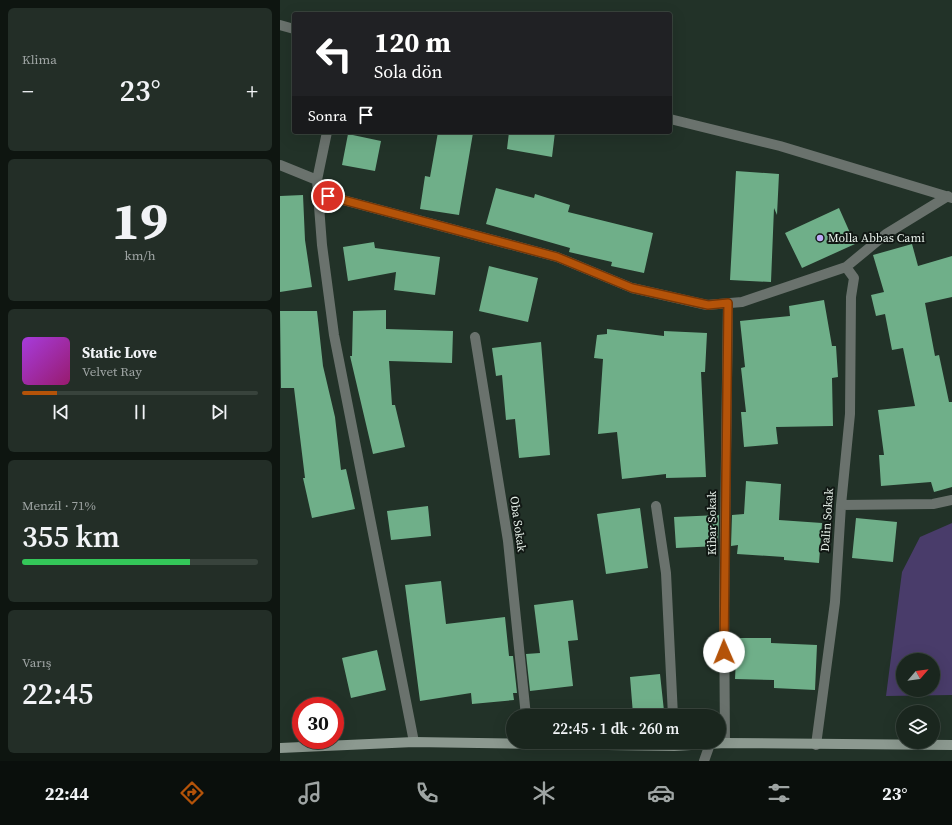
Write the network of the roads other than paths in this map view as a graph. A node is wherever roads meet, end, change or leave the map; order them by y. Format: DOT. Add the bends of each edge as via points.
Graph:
graph roads {
  1 [pos="280,25"];
  2 [pos="292,28"];
  3 [pos="672,119"];
  4 [pos="326,134"];
  5 [pos="280,165"];
  6 [pos="317,180"];
  7 [pos="950,197"];
  8 [pos="846,267"];
  9 [pos="728,303"];
  10 [pos="475,337"];
  11 [pos="952,500"];
  12 [pos="841,505"];
  13 [pos="656,506"];
  14 [pos="525,709"];
  15 [pos="673,709"];
  16 [pos="725,709"];
  17 [pos="414,742"];
  18 [pos="506,743"];
  19 [pos="726,743"];
  20 [pos="952,744"];
  21 [pos="816,745"];
  22 [pos="280,748"];
  23 [pos="708,749"];
  24 [pos="704,761"];
  1 -- 2 [label="street"];
  3 -- 7 [label="street" via="780,146"];
  4 -- 6 [label="street"];
  5 -- 6 [label="street"];
  6 -- 9 [label="street" via="328,196 557,257 632,288 708,305"];
  6 -- 17 [label="street" via="322,245 334,335"];
  7 -- 8 [label="street" via="886,234"];
  8 -- 9 [label="street" via="742,302"];
  8 -- 12 [label="street, Dalin Sokak" via="854,278 851,297 850,414"];
  9 -- 16 [label="street, Kibar Sokak"];
  10 -- 14 [label="street, Oba Sokak" via="508,541"];
  11 -- 12 [label="street" via="933,504"];
  12 -- 21 [label="street, Dalin Sokak" via="835,602"];
  13 -- 15 [label="street" via="666,573"];
  17 -- 18 [label="main road"];
  17 -- 22 [label="main road"];
  19 -- 21 [label="main road"];
  20 -- 21 [label="main road"];
  23 -- 24 [label="street"];
}
